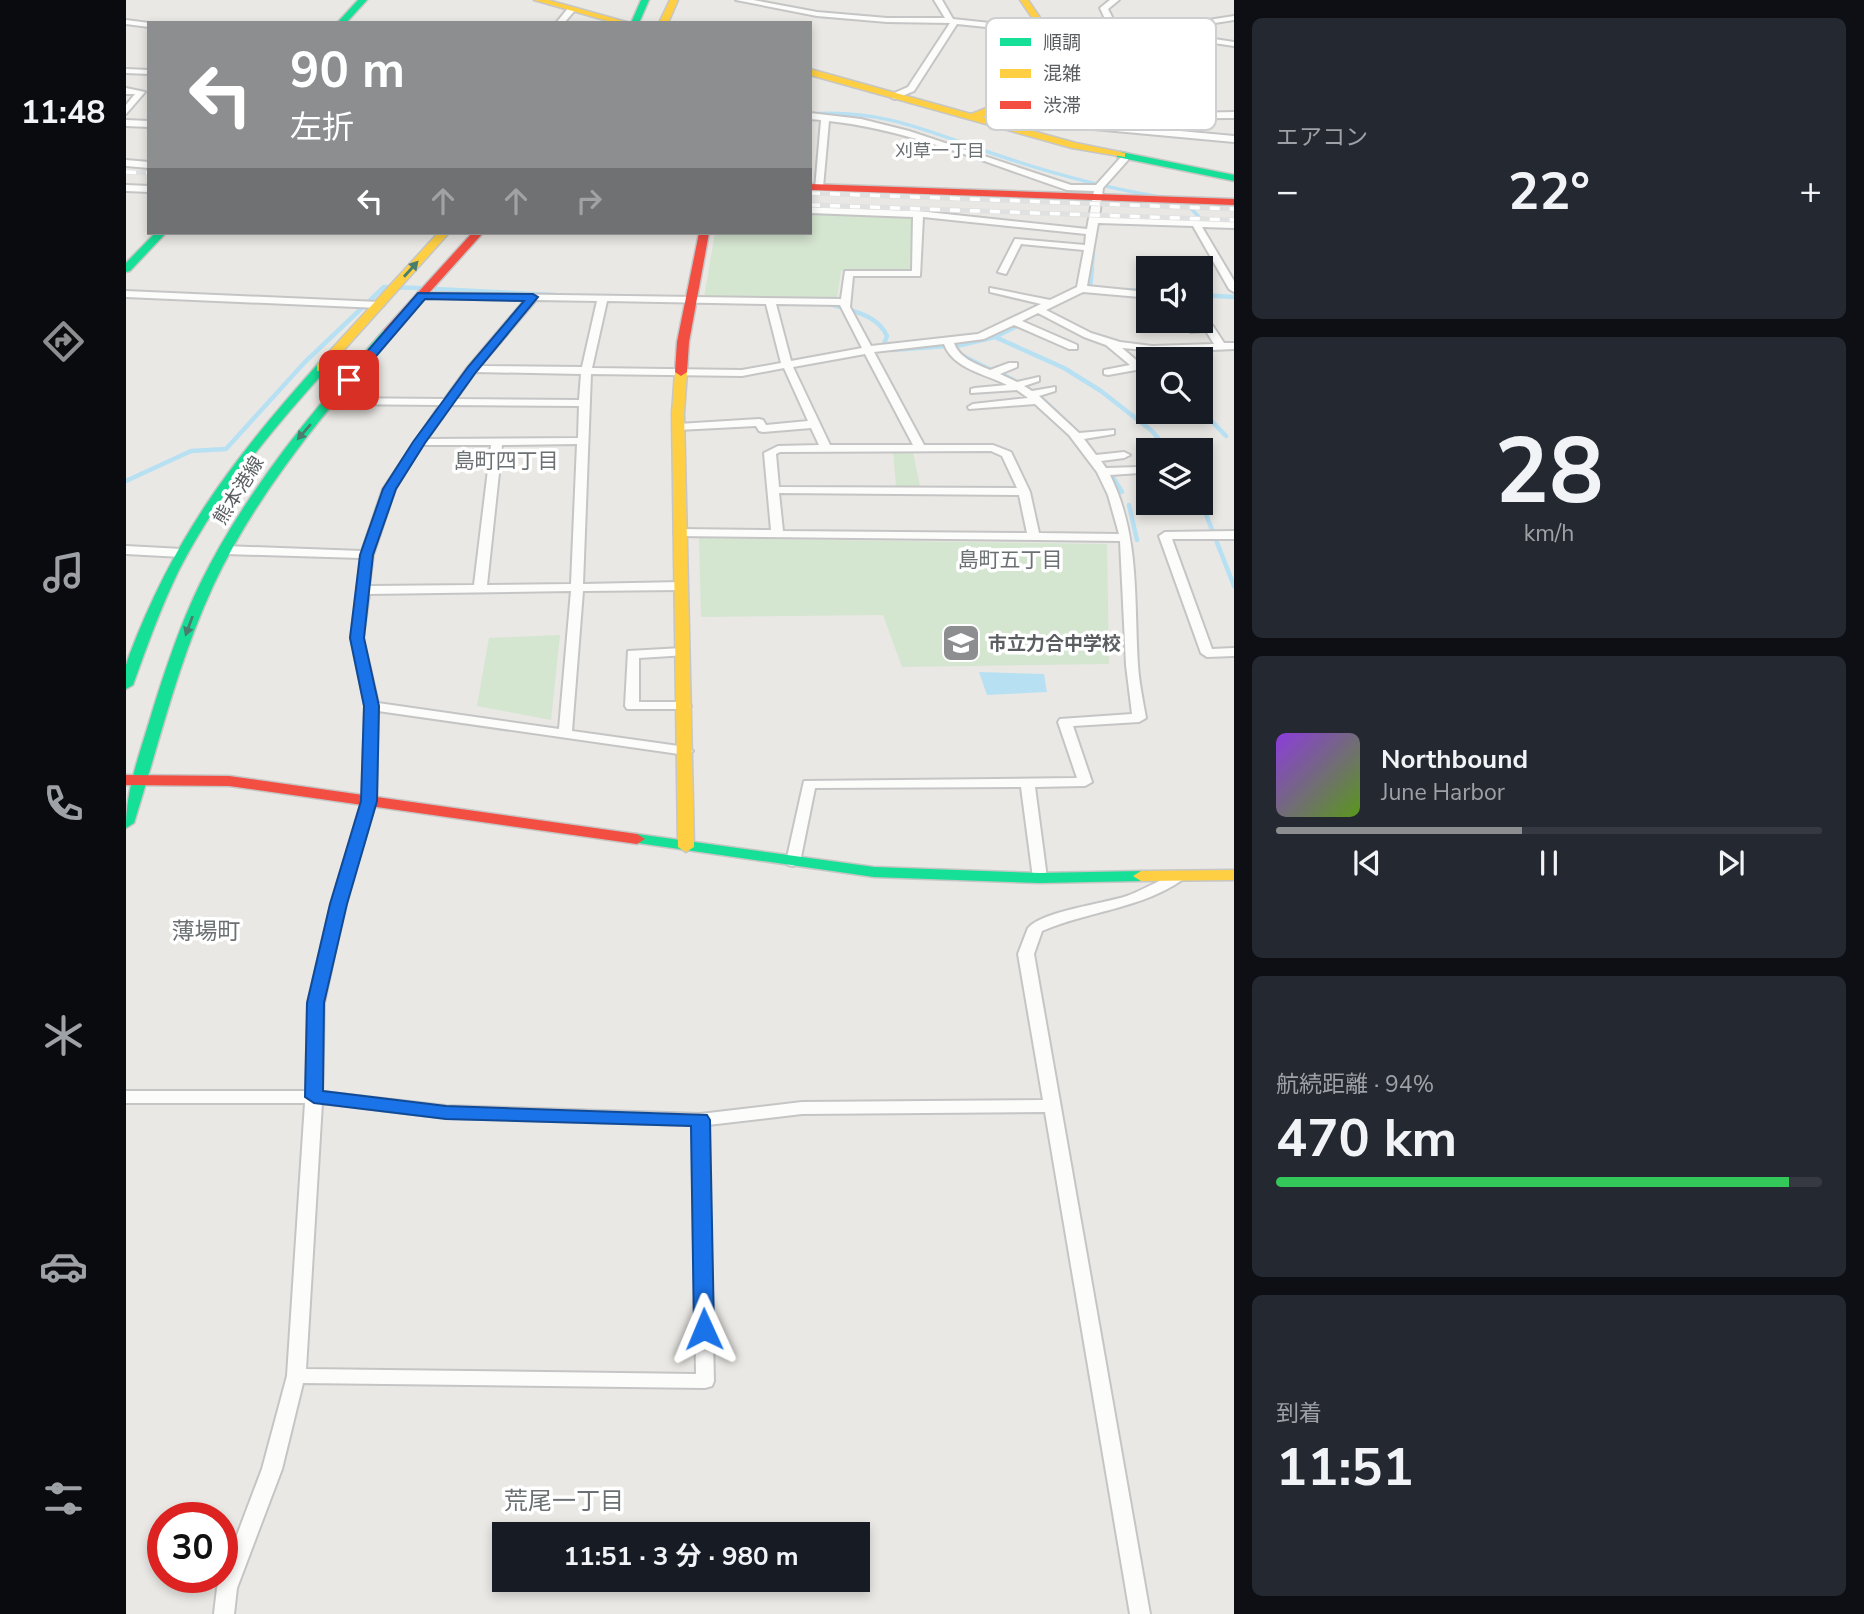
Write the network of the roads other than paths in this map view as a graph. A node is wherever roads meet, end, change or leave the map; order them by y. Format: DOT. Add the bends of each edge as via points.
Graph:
graph roads {
  1 [pos="363,0"];
  2 [pos="538,0"];
  3 [pos="632,0"];
  4 [pos="645,0"];
  5 [pos="660,0"];
  6 [pos="674,0"];
  7 [pos="740,0"];
  8 [pos="938,0"];
  9 [pos="1024,0"];
  10 [pos="1115,0"];
  11 [pos="572,9"];
  12 [pos="1038,18"];
  13 [pos="1109,18"];
  14 [pos="1234,18"];
  15 [pos="343,21"];
  16 [pos="562,21"];
  17 [pos="620,21"];
  18 [pos="624,21"];
  19 [pos="636,21"];
  20 [pos="650,21"];
  21 [pos="664,21"];
  22 [pos="953,21"];
  23 [pos="1216,21"];
  24 [pos="126,22"];
  25 [pos="986,24"];
  26 [pos="147,25"];
  27 [pos="1216,41"];
  28 [pos="1234,44"];
  29 [pos="126,71"];
  30 [pos="147,72"];
  31 [pos="812,73"];
  32 [pos="126,90"];
  33 [pos="895,96"];
  34 [pos="126,111"];
  35 [pos="986,112"];
  36 [pos="1216,115"];
  37 [pos="1234,115"];
  38 [pos="812,116"];
  39 [pos="825,118"];
  40 [pos="970,118"];
  41 [pos="986,122"];
  42 [pos="126,123"];
  43 [pos="147,124"];
  44 [pos="1016,130"];
  45 [pos="1120,130"];
  46 [pos="1234,139"];
  47 [pos="1125,158"];
  48 [pos="126,163"];
  49 [pos="147,165"];
  50 [pos="1234,178"];
  51 [pos="814,187"];
  52 [pos="126,188"];
  53 [pos="147,189"];
  54 [pos="1098,193"];
  55 [pos="1234,202"];
  56 [pos="812,210"];
  57 [pos="918,214"];
  58 [pos="1093,220"];
  59 [pos="1196,224"];
  60 [pos="1234,225"];
  61 [pos="1090,232"];
  62 [pos="159,235"];
  63 [pos="442,235"];
  64 [pos="476,235"];
  65 [pos="704,235"];
  66 [pos="1088,248"];
  67 [pos="126,269"];
  68 [pos="1003,272"];
  69 [pos="1083,289"];
  70 [pos="1234,289"];
  71 [pos="994,290"];
  72 [pos="1136,293"];
  73 [pos="126,294"];
  74 [pos="422,295"];
  75 [pos="533,297"];
  76 [pos="602,300"];
  77 [pos="690,301"];
  78 [pos="771,302"];
  79 [pos="845,302"];
  80 [pos="1053,304"];
  81 [pos="379,305"];
  82 [pos="1041,311"];
  83 [pos="1016,322"];
  84 [pos="1212,333"];
  85 [pos="1107,342"];
  86 [pos="949,345"];
  87 [pos="1234,346"];
  88 [pos="1073,347"];
  89 [pos="1221,347"];
  90 [pos="969,349"];
  91 [pos="866,350"];
  92 [pos="787,364"];
  93 [pos="1013,365"];
  94 [pos="1136,365"];
  95 [pos="1136,367"];
  96 [pos="472,369"];
  97 [pos="586,372"];
  98 [pos="681,373"];
  99 [pos="992,373"];
  100 [pos="1108,373"];
  101 [pos="1035,379"];
  102 [pos="1018,386"];
  103 [pos="1051,389"];
  104 [pos="975,391"];
  105 [pos="1034,398"];
  106 [pos="331,401"];
  107 [pos="449,403"];
  108 [pos="585,403"];
  109 [pos="973,407"];
  110 [pos="815,424"];
  111 [pos="678,427"];
  112 [pos="1110,432"];
  113 [pos="1074,437"];
  114 [pos="583,441"];
  115 [pos="419,442"];
  116 [pos="497,442"];
  117 [pos="825,447"];
  118 [pos="920,447"];
  119 [pos="1124,456"];
  120 [pos="1091,459"];
  121 [pos="1136,470"];
  122 [pos="1102,472"];
  123 [pos="773,490"];
  124 [pos="1024,492"];
  125 [pos="680,533"];
  126 [pos="777,533"];
  127 [pos="1234,535"];
  128 [pos="1034,538"];
  129 [pos="1126,538"];
  130 [pos="126,550"];
  131 [pos="225,550"];
  132 [pos="182,553"];
  133 [pos="367,555"];
  134 [pos="681,586"];
  135 [pos="577,587"];
  136 [pos="480,589"];
  137 [pos="364,590"];
  138 [pos="682,652"];
  139 [pos="1234,652"];
  140 [pos="126,685"];
  141 [pos="372,706"];
  142 [pos="684,706"];
  143 [pos="565,732"];
  144 [pos="686,751"];
  145 [pos="134,780"];
  146 [pos="1028,784"];
  147 [pos="369,801"];
  148 [pos="126,823"];
  149 [pos="686,847"];
  150 [pos="793,862"];
  151 [pos="1234,875"];
  152 [pos="1177,877"];
  153 [pos="1040,878"];
  154 [pos="126,1097"];
  155 [pos="314,1097"];
  156 [pos="1052,1106"];
  157 [pos="700,1120"];
  158 [pos="296,1376"];
  159 [pos="224,1614"];
  160 [pos="1140,1614"];
  1 -- 15 [label="street"];
  2 -- 11 [label="street"];
  3 -- 18 [label="street"];
  4 -- 19 [label="street"];
  5 -- 20 [label="street"];
  6 -- 21 [label="street"];
  7 -- 22 [label="street" via="873,20"];
  8 -- 22 [label="street"];
  9 -- 12 [label="street"];
  10 -- 13 [label="street" via="1104,8"];
  11 -- 16 [label="street"];
  11 -- 17 [label="street"];
  14 -- 23 [label="street"];
  22 -- 25 [label="street"];
  22 -- 33 [label="street" via="912,89"];
  24 -- 26 [label="street"];
  27 -- 28 [label="street"];
  29 -- 30 [label="street"];
  31 -- 33 [label="street"];
  32 -- 34 [label="street" via="141,92"];
  33 -- 40 [label="street"];
  35 -- 40 [label="street"];
  36 -- 37 [label="street"];
  38 -- 39 [label="street"];
  39 -- 51 [label="street"];
  39 -- 54 [label="street" via="906,133 1070,188"];
  40 -- 41 [label="street"];
  42 -- 43 [label="street"];
  44 -- 47 [label="street"];
  45 -- 46 [label="street"];
  47 -- 50 [label="street"];
  47 -- 54 [label="street"];
  48 -- 49 [label="street"];
  51 -- 54 [label="street"];
  52 -- 53 [label="street"];
  54 -- 55 [label="street"];
  54 -- 58 [label="street"];
  56 -- 57 [label="street"];
  57 -- 61 [label="street"];
  57 -- 79 [label="street" via="917,274 848,273"];
  58 -- 59 [label="street"];
  58 -- 61 [label="street"];
  59 -- 60 [label="street"];
  59 -- 70 [label="street"];
  61 -- 66 [label="street"];
  62 -- 67 [label="street"];
  81 -- 63 [label="street, 熊本港線, one-way"];
  64 -- 74 [label="street, 熊本港線"];
  65 -- 77 [label="street"];
  66 -- 68 [label="street" via="1018,241"];
  66 -- 69 [label="street"];
  69 -- 72 [label="street"];
  69 -- 80 [label="street"];
  71 -- 80 [label="street"];
  73 -- 81 [label="street"];
  74 -- 75 [label="street"];
  74 -- 106 [label="street, 熊本港線"];
  75 -- 76 [label="street"];
  75 -- 96 [label="street"];
  76 -- 77 [label="street"];
  76 -- 97 [label="street"];
  77 -- 78 [label="street"];
  77 -- 98 [label="street"];
  78 -- 79 [label="street"];
  78 -- 92 [label="street"];
  79 -- 91 [label="street"];
  80 -- 82 [label="street"];
  81 -- 132 [label="street, 熊本港線" via="262,437"];
  82 -- 83 [label="street"];
  82 -- 85 [label="street"];
  83 -- 86 [label="street"];
  83 -- 88 [label="street"];
  84 -- 89 [label="street"];
  85 -- 89 [label="street" via="1148,349"];
  85 -- 94 [label="street"];
  86 -- 90 [label="street"];
  86 -- 91 [label="street"];
  86 -- 99 [label="street" via="958,358"];
  87 -- 89 [label="street"];
  91 -- 92 [label="street"];
  91 -- 118 [label="street"];
  92 -- 98 [label="street" via="742,373"];
  92 -- 110 [label="street"];
  93 -- 99 [label="street"];
  95 -- 100 [label="street"];
  96 -- 97 [label="street"];
  96 -- 107 [label="street"];
  97 -- 98 [label="street"];
  97 -- 108 [label="street"];
  98 -- 111 [label="street"];
  99 -- 102 [label="street"];
  101 -- 102 [label="street"];
  102 -- 104 [label="street"];
  102 -- 105 [label="street"];
  103 -- 105 [label="street"];
  105 -- 109 [label="street"];
  105 -- 113 [label="street"];
  106 -- 107 [label="street"];
  106 -- 131 [label="street, 熊本港線, one-way" via="272,472"];
  107 -- 108 [label="street"];
  107 -- 115 [label="street"];
  108 -- 114 [label="street"];
  110 -- 111 [label="street" via="762,429 759,422"];
  110 -- 117 [label="street"];
  111 -- 125 [label="street"];
  112 -- 113 [label="street"];
  113 -- 120 [label="street"];
  114 -- 116 [label="street"];
  114 -- 135 [label="street"];
  115 -- 116 [label="street"];
  115 -- 133 [label="street" via="389,489"];
  116 -- 136 [label="street"];
  117 -- 118 [label="street"];
  117 -- 123 [label="street" via="769,453"];
  118 -- 124 [label="street" via="1002,450"];
  119 -- 120 [label="street"];
  120 -- 122 [label="street"];
  121 -- 122 [label="street"];
  122 -- 129 [label="street" via="1123,519"];
  123 -- 124 [label="street"];
  123 -- 126 [label="street"];
  124 -- 128 [label="street"];
  125 -- 126 [label="street"];
  125 -- 134 [label="street"];
  126 -- 128 [label="street"];
  127 -- 139 [label="street" via="1165,536 1207,653"];
  128 -- 129 [label="street"];
  129 -- 146 [label="street" via="1139,718 1065,722 1085,782"];
  130 -- 132 [label="street"];
  131 -- 133 [label="street"];
  131 -- 145 [label="street, 熊本港線, one-way" via="189,623"];
  132 -- 140 [label="street, 熊本港線"];
  133 -- 137 [label="street"];
  134 -- 135 [label="street"];
  134 -- 138 [label="street"];
  135 -- 136 [label="street"];
  135 -- 143 [label="street"];
  136 -- 137 [label="street"];
  137 -- 141 [label="street" via="357,638"];
  138 -- 142 [label="street"];
  138 -- 142 [label="street" via="634,654 632,706"];
  141 -- 143 [label="street"];
  141 -- 147 [label="street"];
  142 -- 144 [label="street"];
  143 -- 144 [label="street"];
  144 -- 149 [label="street"];
  145 -- 147 [label="street" via="229,781"];
  145 -- 148 [label="street, 熊本港線"];
  146 -- 150 [label="street" via="808,784"];
  146 -- 153 [label="street"];
  147 -- 149 [label="street"];
  147 -- 155 [label="street" via="338,904 316,1003"];
  149 -- 150 [label="street"];
  150 -- 153 [label="street" via="898,874"];
  151 -- 152 [label="street"];
  152 -- 153 [label="street"];
  152 -- 156 [label="street" via="1137,898 1060,915 1035,928 1026,954"];
  154 -- 155 [label="street"];
  155 -- 157 [label="street" via="446,1112"];
  155 -- 158 [label="street"];
  156 -- 157 [label="street" via="802,1108"];
  156 -- 160 [label="street"];
  157 -- 158 [label="street" via="705,1381"];
  158 -- 159 [label="street" via="272,1469 227,1588"];
}
